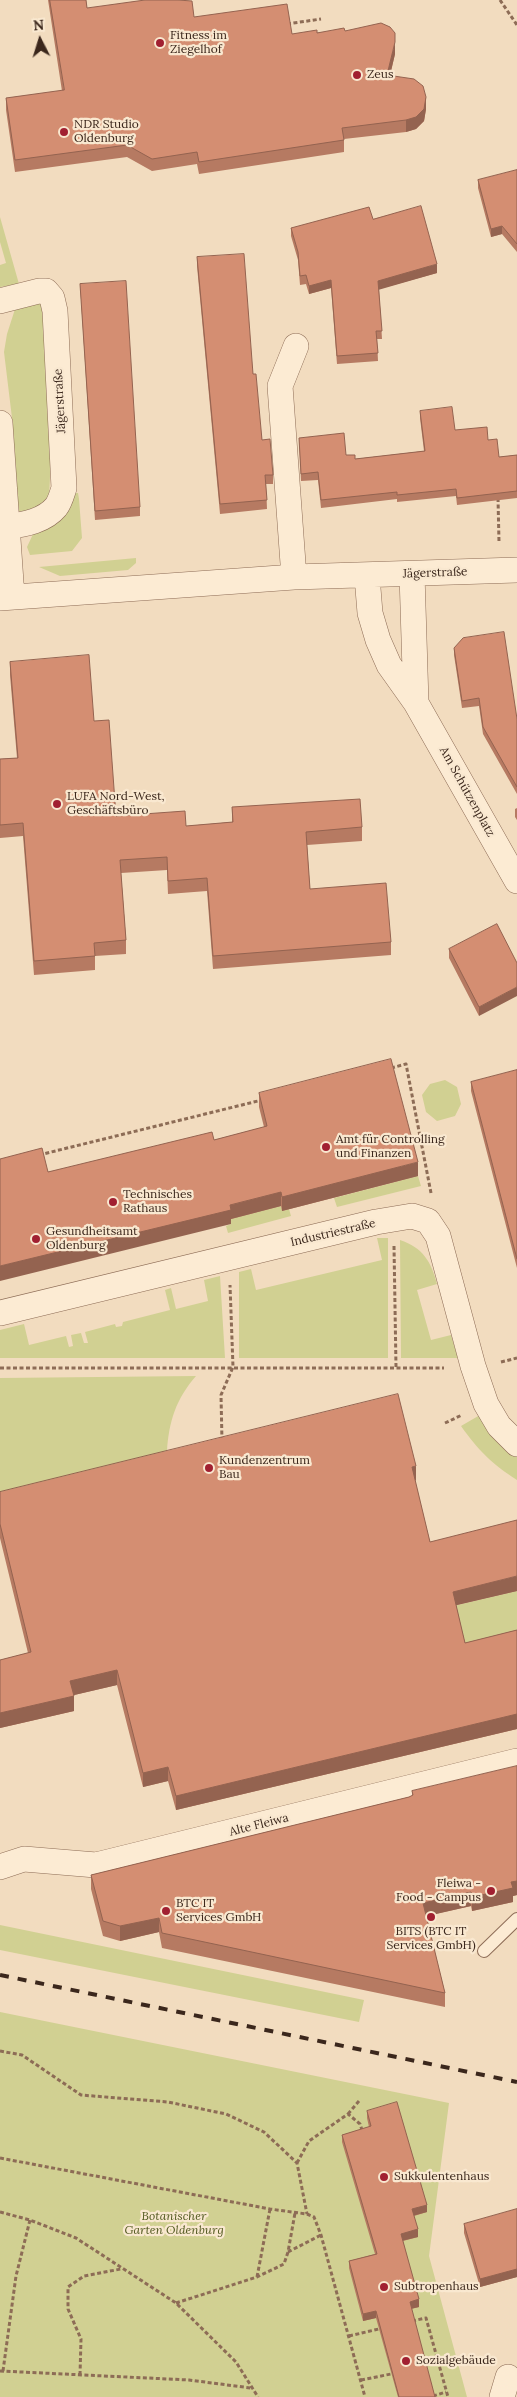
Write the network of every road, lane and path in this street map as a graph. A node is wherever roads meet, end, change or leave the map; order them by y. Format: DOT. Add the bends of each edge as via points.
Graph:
graph roads {
  1 [pos="500,0"];
  2 [pos="321,19"];
  3 [pos="517,24"];
  4 [pos="280,25"];
  5 [pos="0,301"];
  6 [pos="296,346"];
  7 [pos="0,423"];
  8 [pos="497,497"];
  9 [pos="9,526"];
  10 [pos="499,543"];
  11 [pos="517,570"];
  12 [pos="412,574"];
  13 [pos="367,576"];
  14 [pos="294,577"];
  15 [pos="6,597"];
  16 [pos="416,703"];
  17 [pos="517,881"];
  18 [pos="386,1069"];
  19 [pos="270,1098"];
  20 [pos="29,1157"];
  21 [pos="431,1191"];
  22 [pos="394,1238"];
  23 [pos="230,1283"];
  24 [pos="0,1312"];
  25 [pos="517,1358"];
  26 [pos="493,1364"];
  27 [pos="233,1367"];
  28 [pos="0,1368"];
  29 [pos="396,1368"];
  30 [pos="425,1368"];
  31 [pos="222,1442"];
  32 [pos="517,1444"];
  33 [pos="517,1761"];
  34 [pos="0,1867"];
  35 [pos="517,1919"];
  36 [pos="484,1951"];
  37 [pos="0,2051"];
  38 [pos="359,2101"];
  39 [pos="348,2114"];
  40 [pos="363,2134"];
  41 [pos="0,2158"];
  42 [pos="297,2163"];
  43 [pos="270,2209"];
  44 [pos="0,2212"];
  45 [pos="295,2213"];
  46 [pos="307,2214"];
  47 [pos="30,2220"];
  48 [pos="321,2235"];
  49 [pos="288,2252"];
  50 [pos="121,2268"];
  51 [pos="257,2277"];
  52 [pos="176,2303"];
  53 [pos="410,2322"];
  54 [pos="385,2328"];
  55 [pos="349,2336"];
  56 [pos="1,2371"];
  57 [pos="391,2374"];
  58 [pos="80,2375"];
  59 [pos="361,2380"];
  60 [pos="251,2388"];
  61 [pos="446,2392"];
  62 [pos="433,2396"];
  63 [pos="258,2397"];
  64 [pos="365,2397"];
  65 [pos="448,2397"];
  1 -- 3 [label="path"];
  2 -- 4 [label="path"];
  5 -- 9 [label="street, Jägerstraße" via="38,291 46,291 52,298 64,488 56,506 41,517 25,525"];
  6 -- 14 [label="street" via="280,386"];
  7 -- 9 [label="street"];
  8 -- 10 [label="path"];
  9 -- 15 [label="street"];
  11 -- 12 [label="street, Jägerstraße"];
  12 -- 13 [label="street, Jägerstraße"];
  12 -- 16 [label="street, Am Schützenplatz"];
  13 -- 14 [label="street, Jägerstraße"];
  13 -- 16 [label="street, Am Schützenplatz" via="370,613 378,640 389,664"];
  14 -- 15 [label="street, Jägerstraße"];
  16 -- 17 [label="street, Am Schützenplatz"];
  18 -- 21 [label="path" via="406,1064"];
  19 -- 20 [label="path"];
  22 -- 29 [label="path"];
  23 -- 27 [label="path"];
  24 -- 32 [label="street, Industriestraße" via="376,1222 412,1216 420,1218 428,1221 438,1236 486,1404 499,1426"];
  25 -- 26 [label="path"];
  27 -- 28 [label="path"];
  27 -- 29 [label="path"];
  27 -- 31 [label="path" via="221,1395"];
  29 -- 30 [label="path"];
  33 -- 34 [label="street, Alte Fleiwa" via="96,1865 24,1859"];
  35 -- 36 [label="lane"];
  37 -- 42 [label="path" via="22,2055 81,2095 168,2102 226,2114 264,2132"];
  38 -- 39 [label="path"];
  39 -- 40 [label="path" via="360,2124"];
  39 -- 42 [label="path" via="309,2141"];
  41 -- 43 [label="path"];
  42 -- 46 [label="path"];
  43 -- 45 [label="path"];
  43 -- 51 [label="path"];
  44 -- 47 [label="path"];
  45 -- 46 [label="path"];
  45 -- 49 [label="path"];
  46 -- 48 [label="path" via="314,2217"];
  47 -- 50 [label="path" via="76,2238"];
  47 -- 56 [label="path" via="16,2276"];
  48 -- 49 [label="path"];
  48 -- 55 [label="path"];
  49 -- 51 [label="path" via="284,2264"];
  50 -- 52 [label="path"];
  50 -- 58 [label="path" via="84,2276 68,2287 68,2309 81,2339"];
  51 -- 52 [label="path"];
  52 -- 60 [label="path" via="236,2362"];
  53 -- 61 [label="path" via="426,2318"];
  54 -- 55 [label="path"];
  55 -- 59 [label="path"];
  56 -- 58 [label="path"];
  57 -- 59 [label="path"];
  58 -- 60 [label="path" via="189,2380"];
  59 -- 64 [label="path"];
  60 -- 63 [label="path"];
  61 -- 62 [label="path"];
  61 -- 65 [label="path"];
}
